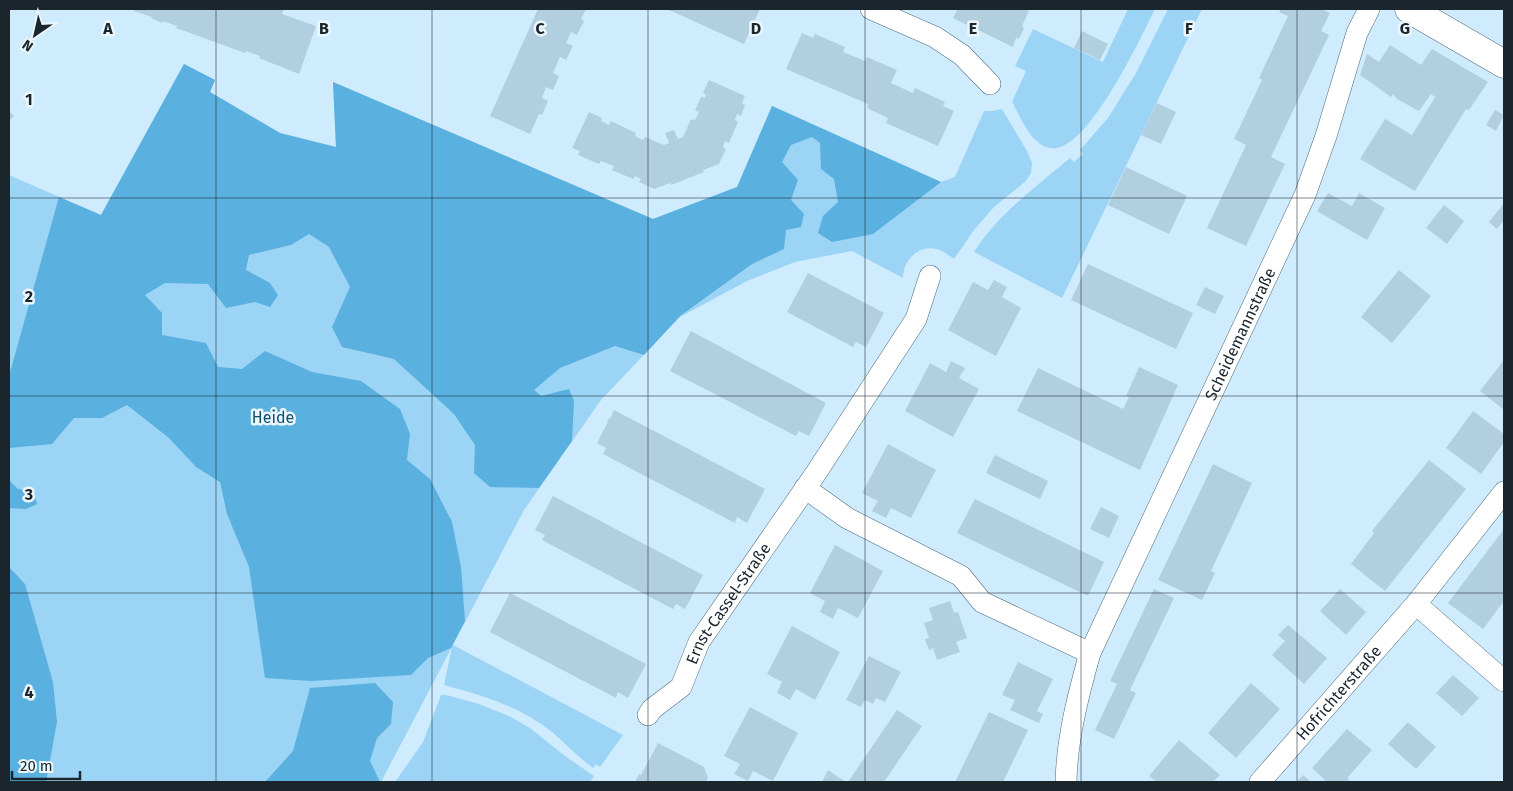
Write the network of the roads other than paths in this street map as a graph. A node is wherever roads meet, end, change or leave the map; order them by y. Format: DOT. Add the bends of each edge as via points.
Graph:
graph roads {
  1 [pos="871,9"];
  2 [pos="1369,9"];
  3 [pos="1409,9"];
  4 [pos="1504,64"];
  5 [pos="990,84"];
  6 [pos="930,276"];
  7 [pos="805,488"];
  8 [pos="1504,492"];
  9 [pos="1416,604"];
  10 [pos="1090,653"];
  11 [pos="1504,681"];
  12 [pos="648,715"];
  13 [pos="1066,782"];
  14 [pos="1260,782"];
  1 -- 5 [label="street" via="935,37 962,55"];
  2 -- 10 [label="street, Scheidemannstraße" via="1357,33 1306,195"];
  3 -- 4 [label="street"];
  6 -- 7 [label="street, Ernst-Cassel-Straße" via="916,319"];
  7 -- 10 [label="street" via="848,518 962,576 982,602"];
  7 -- 12 [label="street, Ernst-Cassel-Straße" via="699,642 681,688"];
  8 -- 9 [label="street, Hofrichterstraße"];
  9 -- 11 [label="street"];
  9 -- 14 [label="street, Hofrichterstraße"];
  10 -- 13 [label="street, Scheidemannstraße" via="1068,744"];
}
